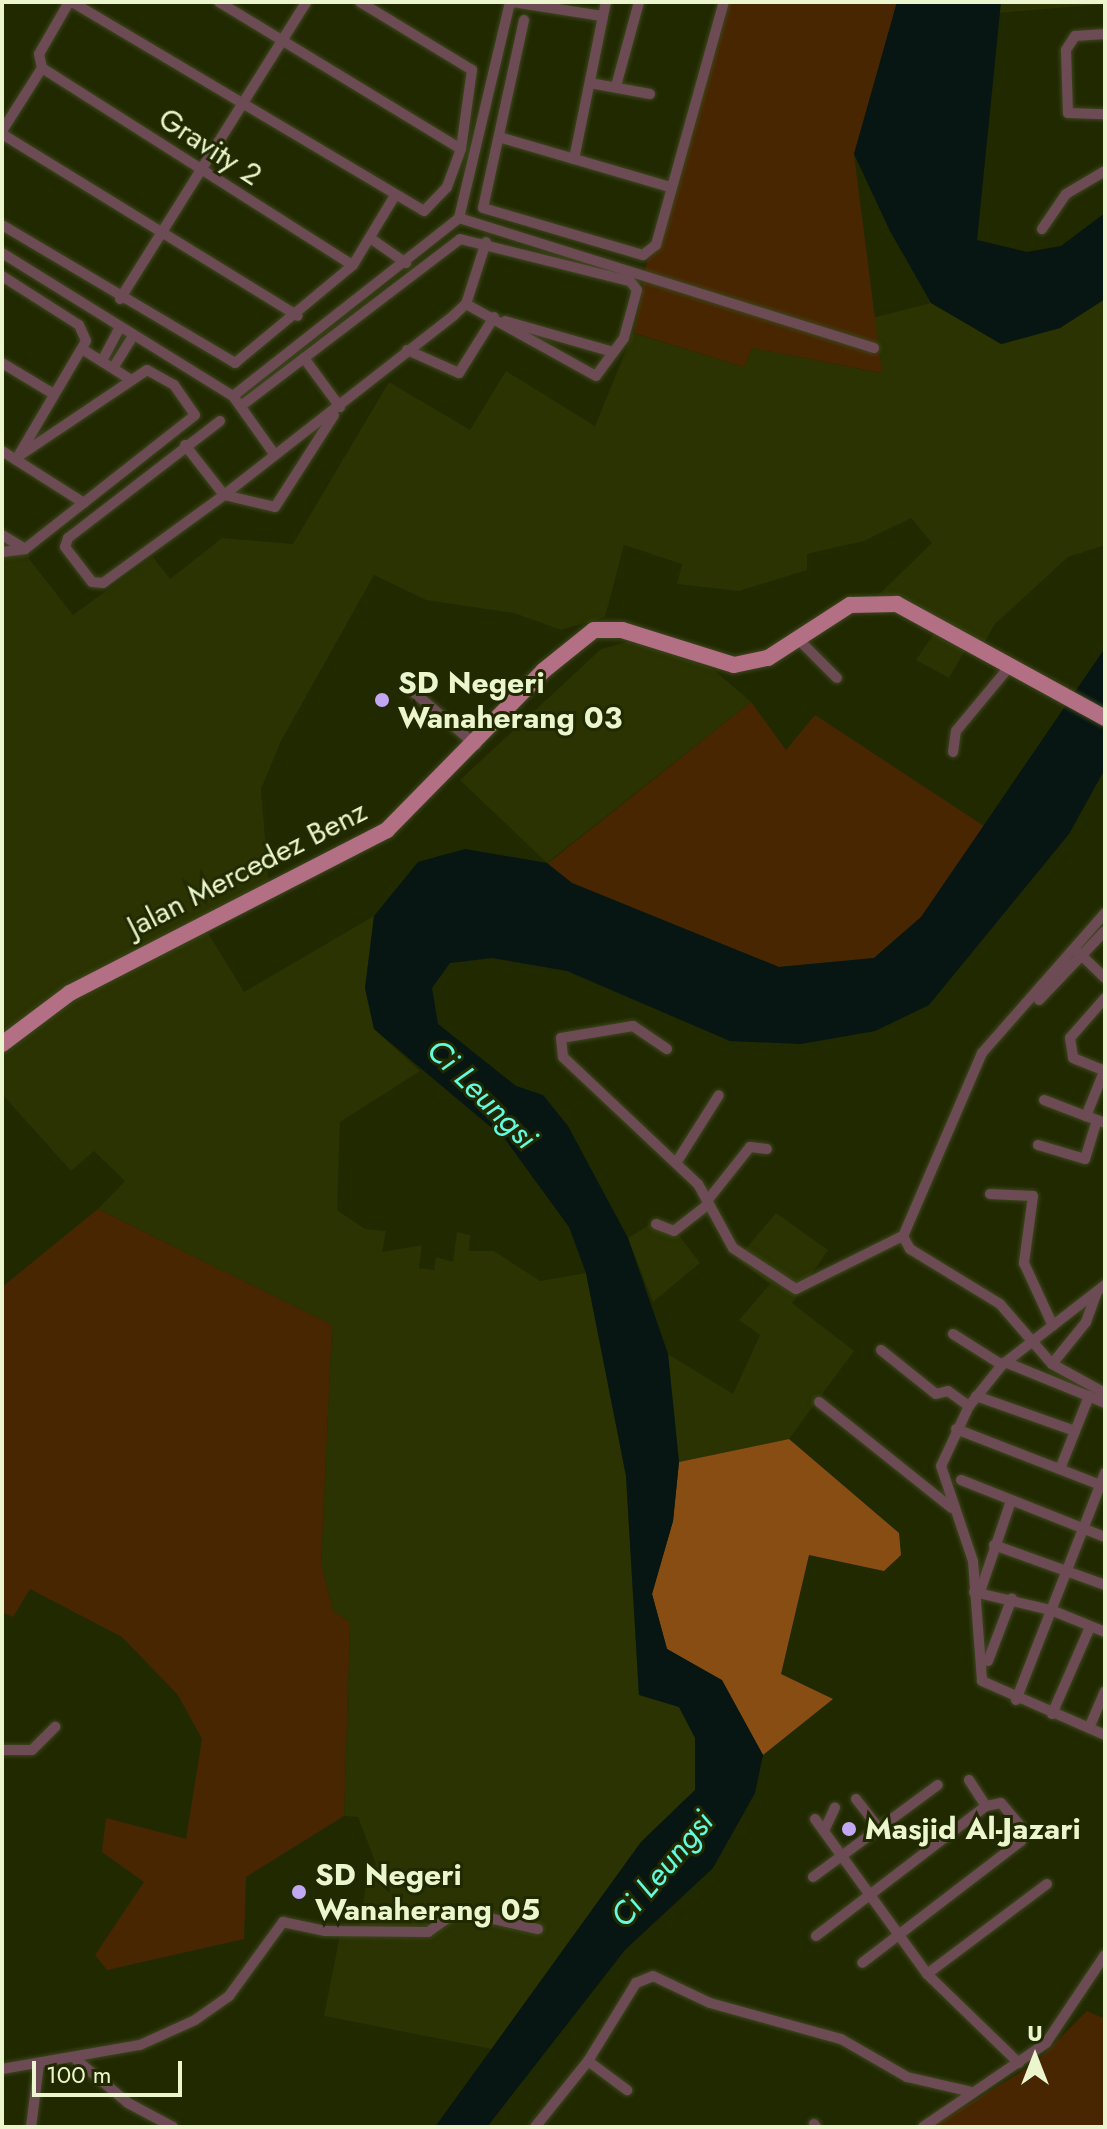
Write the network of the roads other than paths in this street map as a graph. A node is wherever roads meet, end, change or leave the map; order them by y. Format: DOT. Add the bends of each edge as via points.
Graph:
graph roads {
  1 [pos="71,2"];
  2 [pos="219,2"];
  3 [pos="306,2"];
  4 [pos="360,2"];
  5 [pos="511,2"];
  6 [pos="606,2"];
  7 [pos="639,2"];
  8 [pos="724,2"];
  9 [pos="602,16"];
  10 [pos="524,20"];
  11 [pos="1105,34"];
  12 [pos="282,41"];
  13 [pos="42,68"];
  14 [pos="590,83"];
  15 [pos="616,86"];
  16 [pos="650,94"];
  17 [pos="242,104"];
  18 [pos="1105,114"];
  19 [pos="2,132"];
  20 [pos="499,137"];
  21 [pos="461,149"];
  22 [pos="574,159"];
  23 [pos="201,169"];
  24 [pos="1105,171"];
  25 [pos="670,187"];
  26 [pos="394,197"];
  27 [pos="459,218"];
  28 [pos="2,225"];
  29 [pos="1042,229"];
  30 [pos="162,232"];
  31 [pos="370,238"];
  32 [pos="486,242"];
  33 [pos="2,253"];
  34 [pos="406,263"];
  35 [pos="353,265"];
  36 [pos="2,276"];
  37 [pos="120,299"];
  38 [pos="466,304"];
  39 [pos="298,316"];
  40 [pos="500,319"];
  41 [pos="119,329"];
  42 [pos="132,337"];
  43 [pos="874,348"];
  44 [pos="82,349"];
  45 [pos="407,350"];
  46 [pos="613,352"];
  47 [pos="304,358"];
  48 [pos="102,361"];
  49 [pos="2,363"];
  50 [pos="113,368"];
  51 [pos="128,378"];
  52 [pos="52,393"];
  53 [pos="233,396"];
  54 [pos="241,406"];
  55 [pos="338,409"];
  56 [pos="220,421"];
  57 [pos="185,445"];
  58 [pos="2,451"];
  59 [pos="275,455"];
  60 [pos="19,457"];
  61 [pos="224,495"];
  62 [pos="84,503"];
  63 [pos="2,535"];
  64 [pos="25,549"];
  65 [pos="2,552"];
  66 [pos="798,639"];
  67 [pos="1010,666"];
  68 [pos="837,678"];
  69 [pos="411,690"];
  70 [pos="1105,718"];
  71 [pos="476,745"];
  72 [pos="953,752"];
  73 [pos="1105,913"];
  74 [pos="1105,931"];
  75 [pos="1071,946"];
  76 [pos="1082,956"];
  77 [pos="1105,978"];
  78 [pos="1105,998"];
  79 [pos="1039,1000"];
  80 [pos="2,1044"];
  81 [pos="667,1049"];
  82 [pos="1104,1070"];
  83 [pos="719,1095"];
  84 [pos="1044,1100"];
  85 [pos="1096,1119"];
  86 [pos="1038,1145"];
  87 [pos="767,1149"];
  88 [pos="676,1163"];
  89 [pos="990,1194"];
  90 [pos="707,1204"];
  91 [pos="656,1224"];
  92 [pos="903,1236"];
  93 [pos="1101,1288"];
  94 [pos="1053,1326"];
  95 [pos="953,1334"];
  96 [pos="1029,1343"];
  97 [pos="881,1350"];
  98 [pos="1003,1364"];
  99 [pos="1052,1364"];
  100 [pos="1105,1393"];
  101 [pos="976,1396"];
  102 [pos="1089,1396"];
  103 [pos="819,1402"];
  104 [pos="1105,1403"];
  105 [pos="969,1406"];
  106 [pos="956,1429"];
  107 [pos="1075,1431"];
  108 [pos="1060,1469"];
  109 [pos="1105,1473"];
  110 [pos="961,1480"];
  111 [pos="1102,1486"];
  112 [pos="1011,1501"];
  113 [pos="952,1508"];
  114 [pos="1081,1528"];
  115 [pos="1105,1537"];
  116 [pos="994,1545"];
  117 [pos="1066,1570"];
  118 [pos="1105,1585"];
  119 [pos="978,1591"];
  120 [pos="1012,1598"];
  121 [pos="1051,1610"];
  122 [pos="1090,1627"];
  123 [pos="1105,1632"];
  124 [pos="988,1661"];
  125 [pos="1105,1691"];
  126 [pos="1016,1700"];
  127 [pos="1052,1714"];
  128 [pos="55,1727"];
  129 [pos="1089,1728"];
  130 [pos="1105,1735"];
  131 [pos="2,1750"];
  132 [pos="969,1780"];
  133 [pos="938,1785"];
  134 [pos="856,1799"];
  135 [pos="986,1806"];
  136 [pos="835,1807"];
  137 [pos="815,1819"];
  138 [pos="880,1830"];
  139 [pos="824,1831"];
  140 [pos="844,1858"];
  141 [pos="813,1877"];
  142 [pos="1047,1884"];
  143 [pos="872,1892"];
  144 [pos="538,1929"];
  145 [pos="899,1933"];
  146 [pos="816,1936"];
  147 [pos="1105,1955"];
  148 [pos="862,1963"];
  149 [pos="927,1974"];
  150 [pos="73,2057"];
  151 [pos="588,2061"];
  152 [pos="1019,2063"];
  153 [pos="39,2064"];
  154 [pos="2,2069"];
  155 [pos="627,2090"];
  156 [pos="968,2091"];
  157 [pos="31,2127"];
  158 [pos="173,2127"];
  159 [pos="535,2127"];
  160 [pos="923,2127"];
  1 -- 13 [label="street" via="39,54"];
  1 -- 17 [label="street"];
  2 -- 12 [label="street"];
  3 -- 12 [label="street"];
  4 -- 21 [label="street" via="472,70"];
  5 -- 9 [label="street"];
  5 -- 27 [label="street"];
  6 -- 9 [label="street"];
  7 -- 15 [label="street"];
  8 -- 25 [label="street"];
  9 -- 14 [label="street"];
  10 -- 20 [label="street"];
  11 -- 18 [label="street" via="1075,36 1066,50 1069,114"];
  12 -- 17 [label="street"];
  12 -- 21 [label="street"];
  13 -- 19 [label="street"];
  13 -- 23 [label="street, Gravity 2"];
  14 -- 15 [label="street"];
  14 -- 22 [label="street"];
  15 -- 16 [label="street"];
  17 -- 23 [label="street"];
  17 -- 26 [label="street"];
  19 -- 30 [label="street"];
  20 -- 22 [label="street"];
  20 -- 25 [label="street" via="483,208 570,239 643,255 656,245"];
  21 -- 26 [label="street" via="447,187 424,211"];
  22 -- 25 [label="street"];
  23 -- 30 [label="street"];
  23 -- 35 [label="street, Gravity 2"];
  24 -- 29 [label="street" via="1066,194"];
  26 -- 31 [label="street"];
  27 -- 34 [label="street"];
  27 -- 43 [label="street"];
  28 -- 37 [label="street"];
  30 -- 37 [label="street"];
  30 -- 39 [label="street"];
  31 -- 34 [label="street"];
  31 -- 35 [label="street"];
  32 -- 38 [label="street"];
  32 -- 46 [label="street" via="634,284 624,338"];
  32 -- 47 [label="street" via="460,239"];
  33 -- 41 [label="street"];
  34 -- 53 [label="street"];
  35 -- 39 [label="street"];
  36 -- 44 [label="street" via="79,325"];
  37 -- 39 [label="street" via="232,363"];
  38 -- 40 [label="street"];
  38 -- 45 [label="street"];
  40 -- 45 [label="street" via="459,373"];
  40 -- 46 [label="street"];
  40 -- 46 [label="street" via="508,330 585,375 596,376"];
  41 -- 42 [label="street"];
  41 -- 48 [label="street"];
  42 -- 50 [label="street"];
  42 -- 53 [label="street"];
  44 -- 48 [label="street"];
  44 -- 52 [label="street"];
  45 -- 55 [label="street"];
  47 -- 54 [label="street"];
  47 -- 55 [label="street"];
  48 -- 50 [label="street"];
  49 -- 52 [label="street"];
  50 -- 51 [label="street"];
  51 -- 60 [label="street"];
  51 -- 62 [label="street" via="147,370 162,377 195,420"];
  52 -- 60 [label="street"];
  53 -- 54 [label="street"];
  54 -- 59 [label="street"];
  55 -- 59 [label="street"];
  55 -- 61 [label="street" via="278,506"];
  56 -- 57 [label="street"];
  57 -- 61 [label="street"];
  57 -- 61 [label="street" via="68,538 74,559 92,582 103,583"];
  58 -- 60 [label="street"];
  59 -- 61 [label="street"];
  60 -- 62 [label="street"];
  62 -- 64 [label="street"];
  63 -- 64 [label="street"];
  64 -- 65 [label="street"];
  66 -- 67 [label="main road, Jalan Mercedez Benz" via="850,605 878,601 915,611"];
  66 -- 68 [label="street"];
  66 -- 71 [label="main road, Jalan Mercedez Benz" via="768,658 734,665 622,630 594,630 543,671"];
  67 -- 70 [label="main road, Jalan Mercedez Benz"];
  67 -- 72 [label="street" via="956,731"];
  69 -- 71 [label="street"];
  71 -- 80 [label="main road, Jalan Mercedez Benz" via="387,830 83,986"];
  73 -- 75 [label="street"];
  74 -- 76 [label="street"];
  75 -- 76 [label="street"];
  75 -- 92 [label="street" via="982,1053"];
  76 -- 77 [label="street"];
  76 -- 79 [label="street"];
  78 -- 82 [label="street" via="1070,1038 1073,1058"];
  81 -- 88 [label="street" via="633,1026 561,1038 563,1057"];
  82 -- 85 [label="street"];
  83 -- 88 [label="street"];
  84 -- 85 [label="street"];
  85 -- 86 [label="street" via="1085,1159"];
  87 -- 90 [label="street" via="750,1147"];
  88 -- 90 [label="street"];
  89 -- 94 [label="street" via="1033,1196 1024,1263"];
  90 -- 91 [label="street" via="674,1231"];
  90 -- 92 [label="street" via="733,1248 796,1289"];
  92 -- 96 [label="street" via="910,1249 1000,1304"];
  93 -- 94 [label="street"];
  93 -- 99 [label="street" via="1086,1322"];
  94 -- 96 [label="street"];
  95 -- 98 [label="street"];
  96 -- 98 [label="street"];
  96 -- 99 [label="street"];
  97 -- 105 [label="street" via="936,1394 948,1391"];
  98 -- 101 [label="street"];
  98 -- 102 [label="street"];
  99 -- 100 [label="street"];
  101 -- 105 [label="street"];
  101 -- 107 [label="street"];
  102 -- 104 [label="street"];
  102 -- 107 [label="street"];
  103 -- 113 [label="street"];
  105 -- 106 [label="street"];
  106 -- 108 [label="street"];
  106 -- 113 [label="street" via="941,1466"];
  107 -- 108 [label="street"];
  108 -- 111 [label="street"];
  109 -- 111 [label="street"];
  110 -- 112 [label="street"];
  111 -- 114 [label="street"];
  112 -- 114 [label="street"];
  112 -- 116 [label="street"];
  113 -- 119 [label="street" via="971,1552"];
  114 -- 115 [label="street"];
  114 -- 117 [label="street"];
  116 -- 117 [label="street"];
  116 -- 119 [label="street"];
  117 -- 118 [label="street"];
  117 -- 121 [label="street"];
  119 -- 120 [label="street"];
  119 -- 126 [label="street" via="982,1681"];
  120 -- 121 [label="street"];
  120 -- 124 [label="street"];
  121 -- 122 [label="street"];
  121 -- 126 [label="street"];
  122 -- 123 [label="street"];
  122 -- 127 [label="street"];
  125 -- 129 [label="street"];
  126 -- 127 [label="street"];
  127 -- 129 [label="street"];
  128 -- 131 [label="street" via="32,1750"];
  129 -- 130 [label="street"];
  132 -- 135 [label="street"];
  133 -- 138 [label="street"];
  134 -- 138 [label="street"];
  135 -- 143 [label="street"];
  135 -- 145 [label="street" via="1001,1803 1023,1838"];
  136 -- 139 [label="street"];
  137 -- 139 [label="street"];
  138 -- 140 [label="street"];
  139 -- 140 [label="street"];
  140 -- 141 [label="street"];
  140 -- 143 [label="street"];
  142 -- 149 [label="street"];
  143 -- 145 [label="street"];
  143 -- 146 [label="street"];
  144 -- 150 [label="street" via="461,1911 428,1932 325,1931 284,1921 229,1996 204,2014 152,2041"];
  145 -- 148 [label="street"];
  145 -- 149 [label="street"];
  147 -- 152 [label="street" via="1046,2043"];
  149 -- 152 [label="street"];
  150 -- 153 [label="street"];
  150 -- 158 [label="street" via="128,2103"];
  151 -- 155 [label="street"];
  151 -- 156 [label="street" via="636,1983 653,1976 710,2003 841,2039 907,2077"];
  151 -- 159 [label="street"];
  152 -- 156 [label="street"];
  153 -- 154 [label="street"];
  153 -- 157 [label="street"];
  156 -- 160 [label="street"];
}
